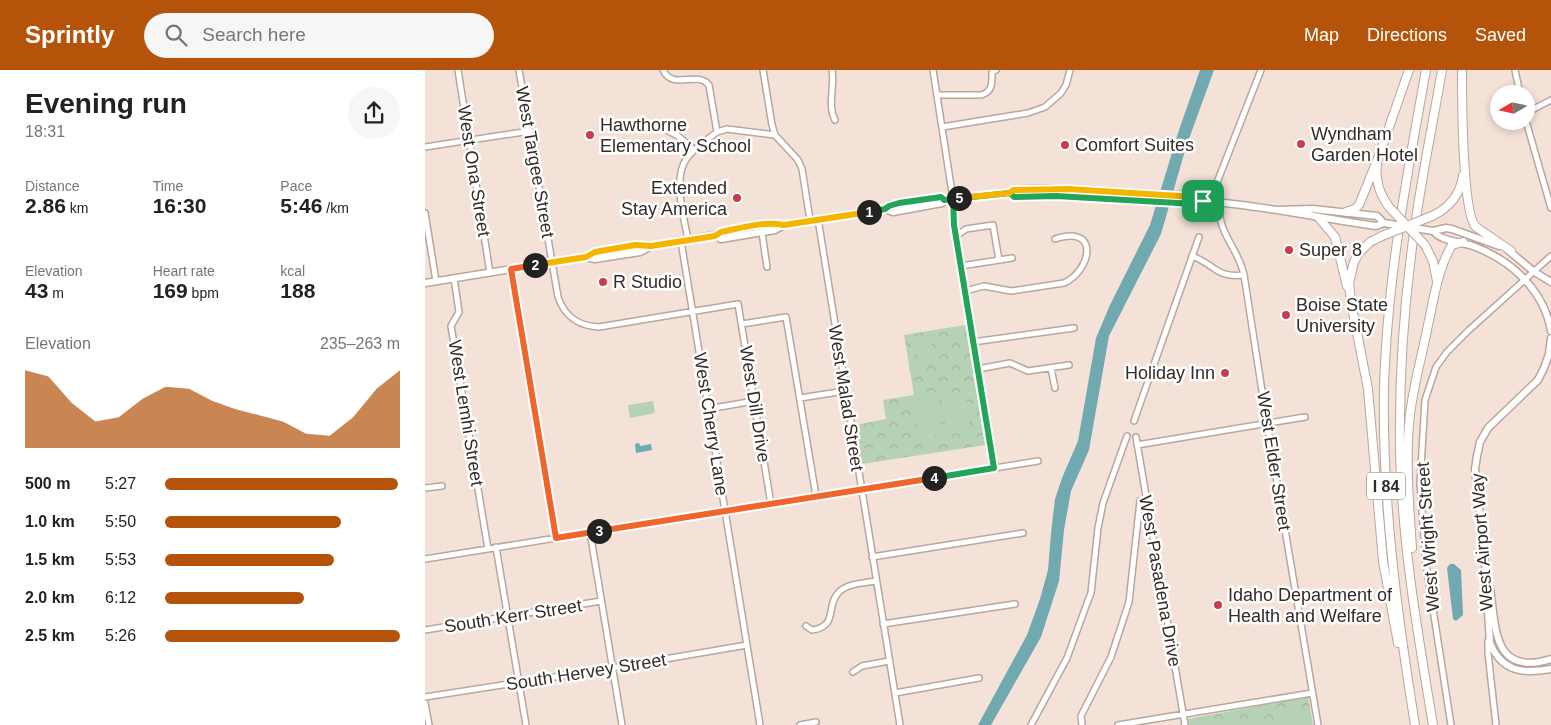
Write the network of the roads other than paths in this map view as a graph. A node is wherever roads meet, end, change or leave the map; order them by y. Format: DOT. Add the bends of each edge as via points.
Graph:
graph roads {
  1 [pos="458,70"];
  2 [pos="519,70"];
  3 [pos="663,70"];
  4 [pos="763,70"];
  5 [pos="832,70"];
  6 [pos="933,70"];
  7 [pos="996,70"];
  8 [pos="1070,70"];
  9 [pos="1261,70"];
  10 [pos="1409,70"];
  11 [pos="1426,70"];
  12 [pos="1442,70"];
  13 [pos="1462,70"];
  14 [pos="1515,70"];
  15 [pos="1518,85"];
  16 [pos="937,95"];
  17 [pos="1551,100"];
  18 [pos="1535,108"];
  19 [pos="835,120"];
  20 [pos="942,127"];
  21 [pos="530,130"];
  22 [pos="1529,130"];
  23 [pos="668,132"];
  24 [pos="717,132"];
  25 [pos="775,135"];
  26 [pos="469,140"];
  27 [pos="425,147"];
  28 [pos="694,150"];
  29 [pos="1379,156"];
  30 [pos="1465,169"];
  31 [pos="1010,193"];
  32 [pos="953,199"];
  33 [pos="1203,201"];
  34 [pos="1217,202"];
  35 [pos="1551,208"];
  36 [pos="1276,210"];
  37 [pos="425,212"];
  38 [pos="1346,212"];
  39 [pos="1319,218"];
  40 [pos="814,220"];
  41 [pos="1384,223"];
  42 [pos="784,225"];
  43 [pos="1407,227"];
  44 [pos="1433,232"];
  45 [pos="762,233"];
  46 [pos="715,236"];
  47 [pos="956,236"];
  48 [pos="1199,237"];
  49 [pos="1055,239"];
  50 [pos="684,240"];
  51 [pos="1463,242"];
  52 [pos="1511,251"];
  53 [pos="1193,256"];
  54 [pos="1551,256"];
  55 [pos="1012,258"];
  56 [pos="999,260"];
  57 [pos="553,262"];
  58 [pos="767,266"];
  59 [pos="961,266"];
  60 [pos="511,269"];
  61 [pos="1533,271"];
  62 [pos="490,272"];
  63 [pos="1244,275"];
  64 [pos="454,278"];
  65 [pos="1524,279"];
  66 [pos="435,281"];
  67 [pos="1551,282"];
  68 [pos="425,283"];
  69 [pos="1436,288"];
  70 [pos="965,291"];
  71 [pos="1351,302"];
  72 [pos="692,311"];
  73 [pos="1551,312"];
  74 [pos="742,324"];
  75 [pos="1551,327"];
  76 [pos="1074,328"];
  77 [pos="1551,338"];
  78 [pos="973,342"];
  79 [pos="1069,365"];
  80 [pos="1051,368"];
  81 [pos="978,369"];
  82 [pos="1055,388"];
  83 [pos="845,391"];
  84 [pos="800,398"];
  85 [pos="754,401"];
  86 [pos="708,408"];
  87 [pos="1305,417"];
  88 [pos="1134,421"];
  89 [pos="1267,423"];
  90 [pos="1127,436"];
  91 [pos="1135,437"];
  92 [pos="1137,445"];
  93 [pos="1038,461"];
  94 [pos="994,468"];
  95 [pos="442,486"];
  96 [pos="425,488"];
  97 [pos="861,489"];
  98 [pos="816,496"];
  99 [pos="1140,501"];
  100 [pos="771,504"];
  101 [pos="725,511"];
  102 [pos="590,532"];
  103 [pos="1023,533"];
  104 [pos="556,538"];
  105 [pos="496,547"];
  106 [pos="488,549"];
  107 [pos="872,557"];
  108 [pos="425,559"];
  109 [pos="1485,563"];
  110 [pos="876,581"];
  111 [pos="601,601"];
  112 [pos="1015,604"];
  113 [pos="508,617"];
  114 [pos="883,624"];
  115 [pos="806,626"];
  116 [pos="425,630"];
  117 [pos="1419,639"];
  118 [pos="1489,639"];
  119 [pos="747,645"];
  120 [pos="1551,659"];
  121 [pos="889,661"];
  122 [pos="613,668"];
  123 [pos="1551,669"];
  124 [pos="853,672"];
  125 [pos="979,678"];
  126 [pos="519,683"];
  127 [pos="895,693"];
  128 [pos="1312,693"];
  129 [pos="1411,696"];
  130 [pos="425,697"];
  131 [pos="425,703"];
  132 [pos="1183,715"];
  133 [pos="815,722"];
  134 [pos="429,725"];
  135 [pos="526,725"];
  136 [pos="622,725"];
  137 [pos="760,725"];
  138 [pos="800,725"];
  139 [pos="900,725"];
  140 [pos="1031,725"];
  141 [pos="1082,725"];
  142 [pos="1118,725"];
  143 [pos="1185,725"];
  144 [pos="1318,725"];
  145 [pos="1415,725"];
  146 [pos="1433,725"];
  147 [pos="1451,725"];
  148 [pos="1496,725"];
  1 -- 26 [label="street, West Ona Street"];
  2 -- 21 [label="street, West Targee Street"];
  3 -- 24 [label="street" via="668,78 697,76 707,81"];
  4 -- 25 [label="street, West Malad Street"];
  5 -- 19 [label="street" via="831,109"];
  6 -- 16 [label="street"];
  7 -- 16 [label="street" via="992,72 991,89 987,94"];
  8 -- 20 [label="street" via="1066,85 1045,107 1028,113"];
  9 -- 34 [label="street, West Elder Street" via="1216,186"];
  10 -- 29 [label="highway"];
  11 -- 129 [label="highway, I 84" via="1396,245 1384,387 1390,549"];
  12 -- 117 [label="highway, I 84" via="1412,249 1402,351 1400,452 1405,534"];
  13 -- 30 [label="highway"];
  14 -- 15 [label="street"];
  16 -- 20 [label="street"];
  17 -- 18 [label="street"];
  20 -- 32 [label="street"];
  21 -- 26 [label="street"];
  21 -- 57 [label="street, West Targee Street"];
  22 -- 35 [label="street"];
  23 -- 28 [label="street"];
  24 -- 25 [label="street" via="727,129"];
  24 -- 28 [label="street, West Cherry Lane"];
  25 -- 40 [label="street, West Malad Street" via="798,160"];
  26 -- 27 [label="street"];
  26 -- 62 [label="street, West Ona Street"];
  28 -- 50 [label="street, West Cherry Lane" via="684,164 680,178"];
  29 -- 38 [label="highway" via="1359,206"];
  29 -- 43 [label="highway, bridge" via="1377,180 1381,195"];
  30 -- 43 [label="highway, bridge" via="1455,199 1443,210"];
  30 -- 52 [label="highway" via="1472,224"];
  31 -- 32 [label="main road"];
  31 -- 33 [label="main road" via="1014,197 1056,196 1195,204"];
  31 -- 33 [label="main road" via="1036,188 1068,189 1195,197"];
  32 -- 40 [label="main road" via="893,212 885,209"];
  32 -- 47 [label="street"];
  33 -- 34 [label="main road"];
  34 -- 36 [label="main road"];
  34 -- 63 [label="street, West Elder Street" via="1223,227 1241,260"];
  36 -- 38 [label="main road"];
  36 -- 39 [label="main road"];
  37 -- 66 [label="street"];
  38 -- 41 [label="main road" via="1377,216"];
  39 -- 41 [label="main road" via="1376,226"];
  39 -- 71 [label="highway" via="1335,237"];
  40 -- 42 [label="main road"];
  40 -- 83 [label="street, West Malad Street"];
  41 -- 43 [label="main road, bridge"];
  42 -- 45 [label="main road"];
  42 -- 46 [label="main road" via="761,225"];
  43 -- 44 [label="main road, bridge"];
  43 -- 69 [label="highway, bridge" via="1425,245 1433,261"];
  43 -- 71 [label="highway, bridge" via="1366,245 1354,262 1349,283"];
  44 -- 51 [label="main road" via="1443,238"];
  44 -- 52 [label="main road" via="1452,229"];
  45 -- 46 [label="main road" via="721,239"];
  45 -- 58 [label="street"];
  46 -- 50 [label="main road"];
  47 -- 56 [label="street" via="966,229 993,224"];
  47 -- 59 [label="street"];
  48 -- 53 [label="street"];
  49 -- 70 [label="street" via="1077,237 1087,245 1087,256 1071,280 1011,291 984,286"];
  50 -- 57 [label="main road" via="651,246 641,252"];
  50 -- 72 [label="street, West Cherry Lane"];
  51 -- 65 [label="main road" via="1503,261"];
  51 -- 69 [label="highway" via="1453,245 1447,255"];
  52 -- 61 [label="main road"];
  53 -- 63 [label="street" via="1225,276"];
  53 -- 88 [label="street"];
  54 -- 61 [label="street"];
  55 -- 56 [label="street"];
  56 -- 59 [label="street"];
  57 -- 60 [label="main road"];
  57 -- 72 [label="street, West Targee Street" via="558,297 565,312 581,324 599,327"];
  59 -- 70 [label="street"];
  60 -- 62 [label="main road"];
  60 -- 104 [label="street"];
  61 -- 65 [label="street, West Wright Street"];
  61 -- 67 [label="main road"];
  62 -- 64 [label="main road"];
  63 -- 89 [label="street, West Elder Street"];
  64 -- 66 [label="main road"];
  64 -- 106 [label="street, West Lemhi Street" via="459,312 451,326"];
  65 -- 75 [label="main road" via="1536,293"];
  65 -- 147 [label="street, West Wright Street" via="1447,352 1436,367 1425,400 1420,484 1426,564"];
  66 -- 68 [label="main road"];
  69 -- 117 [label="highway" via="1413,391 1408,438"];
  70 -- 78 [label="street"];
  71 -- 129 [label="highway" via="1368,389 1385,575"];
  72 -- 74 [label="street, West Dill Drive" via="738,304"];
  72 -- 86 [label="street, West Cherry Lane"];
  73 -- 75 [label="main road"];
  74 -- 84 [label="street" via="786,317"];
  74 -- 85 [label="street, West Dill Drive"];
  76 -- 78 [label="street"];
  77 -- 109 [label="main road, West Airport Way" via="1549,354 1538,380 1488,428 1480,442 1475,469"];
  78 -- 81 [label="street"];
  79 -- 80 [label="street"];
  80 -- 81 [label="street" via="1028,371 1010,363"];
  80 -- 82 [label="street"];
  81 -- 94 [label="street"];
  83 -- 84 [label="street"];
  83 -- 97 [label="street, West Malad Street"];
  84 -- 98 [label="street"];
  85 -- 86 [label="street"];
  85 -- 100 [label="street, West Dill Drive"];
  86 -- 101 [label="street, West Cherry Lane"];
  87 -- 89 [label="street"];
  89 -- 92 [label="street"];
  89 -- 128 [label="street, West Elder Street"];
  90 -- 140 [label="street" via="1103,503 1091,592 1070,652"];
  91 -- 92 [label="street, West Pasadena Drive"];
  92 -- 132 [label="street, West Pasadena Drive"];
  93 -- 94 [label="street"];
  94 -- 97 [label="street"];
  95 -- 96 [label="street"];
  97 -- 98 [label="street"];
  97 -- 107 [label="street, West Malad Street"];
  98 -- 100 [label="street"];
  99 -- 141 [label="street" via="1129,602 1111,657 1081,716"];
  100 -- 101 [label="street"];
  101 -- 102 [label="street"];
  101 -- 119 [label="street, West Cherry Lane"];
  102 -- 104 [label="street"];
  102 -- 111 [label="street"];
  103 -- 107 [label="street"];
  104 -- 105 [label="street"];
  105 -- 106 [label="street"];
  105 -- 113 [label="street"];
  106 -- 108 [label="street"];
  107 -- 110 [label="street, West Malad Street"];
  109 -- 118 [label="main road, West Airport Way"];
  109 -- 120 [label="main road" via="1496,632 1505,653 1526,663"];
  110 -- 114 [label="street, West Malad Street"];
  110 -- 115 [label="street" via="843,588 835,598 827,623 819,629 812,630"];
  111 -- 113 [label="street, South Kerr Street"];
  111 -- 122 [label="street"];
  112 -- 114 [label="street"];
  113 -- 116 [label="street, South Kerr Street"];
  113 -- 126 [label="street"];
  114 -- 121 [label="street, West Malad Street"];
  117 -- 146 [label="highway, I 84"];
  118 -- 123 [label="main road" via="1493,652 1507,666 1518,671"];
  118 -- 148 [label="street, West Airport Way"];
  119 -- 122 [label="street, South Hervey Street"];
  119 -- 137 [label="street, West Cherry Lane"];
  121 -- 124 [label="street" via="861,666"];
  121 -- 127 [label="street, West Malad Street"];
  122 -- 126 [label="street, South Hervey Street"];
  122 -- 136 [label="street"];
  125 -- 127 [label="street"];
  126 -- 130 [label="street, South Hervey Street"];
  126 -- 135 [label="street"];
  127 -- 139 [label="street, West Malad Street"];
  128 -- 132 [label="street"];
  128 -- 144 [label="street, West Elder Street"];
  129 -- 145 [label="highway, I 84"];
  131 -- 134 [label="street"];
  132 -- 142 [label="street"];
  132 -- 143 [label="street, West Pasadena Drive"];
  133 -- 138 [label="street"];
}
